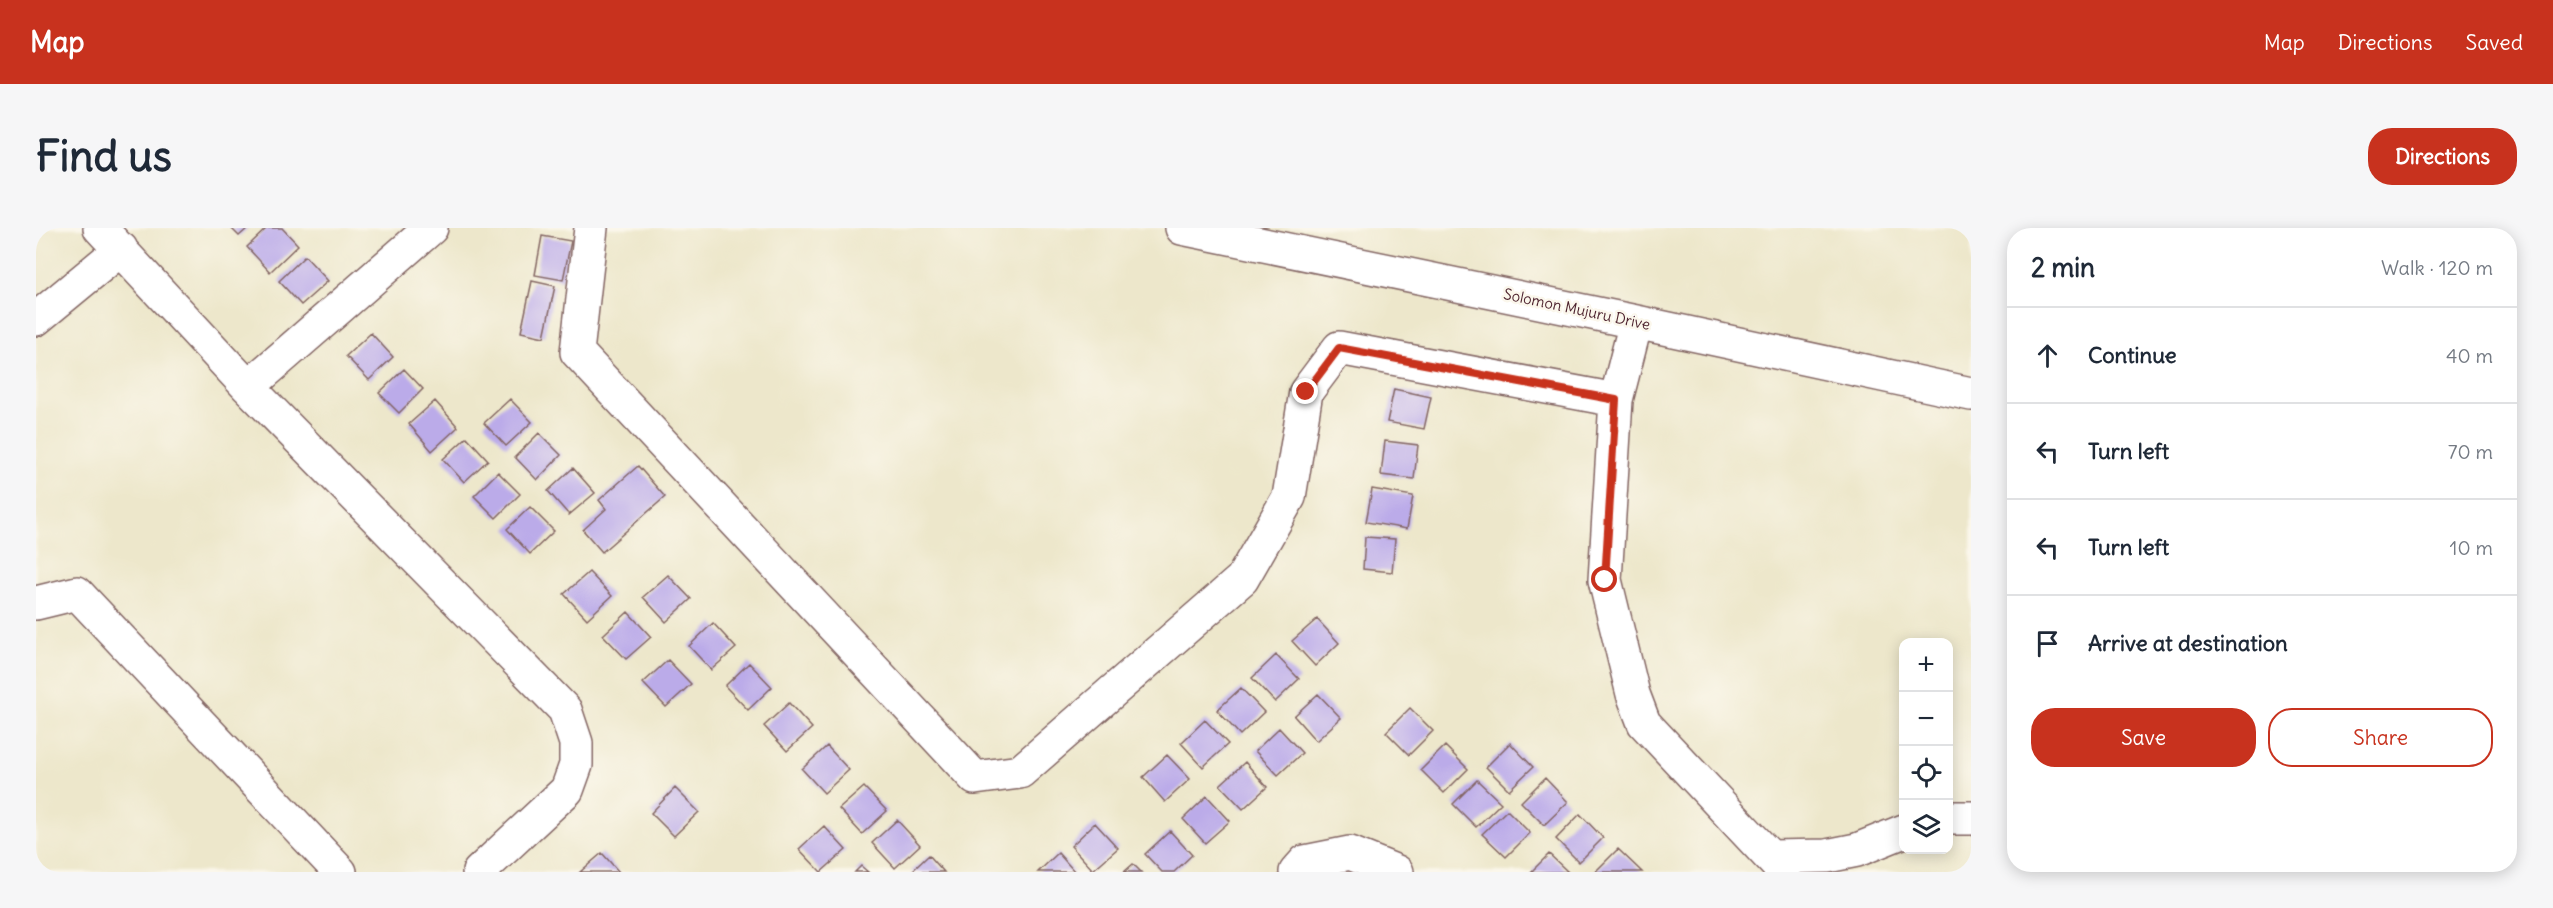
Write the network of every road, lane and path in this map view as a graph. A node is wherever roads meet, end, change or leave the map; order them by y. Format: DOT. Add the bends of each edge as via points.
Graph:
graph roads {
  1 [pos="431,228"];
  2 [pos="591,228"];
  3 [pos="1182,228"];
  4 [pos="110,238"];
  5 [pos="36,320"];
  6 [pos="1636,322"];
  7 [pos="248,387"];
  8 [pos="1971,394"];
  9 [pos="1616,400"];
  10 [pos="36,603"];
  11 [pos="1953,818"];
  12 [pos="1971,818"];
  13 [pos="1899,833"];
  14 [pos="1777,865"];
  15 [pos="340,872"];
  16 [pos="479,872"];
  17 [pos="1296,872"];
  18 [pos="1397,872"];
  1 -- 7 [label="street"];
  2 -- 9 [label="street" via="577,352 975,778 1020,772 1242,579 1289,497 1306,392 1339,348"];
  3 -- 6 [label="street, Solomon Mujuru Drive"];
  4 -- 5 [label="street"];
  4 -- 7 [label="street"];
  6 -- 8 [label="street, Solomon Mujuru Drive"];
  6 -- 9 [label="street"];
  7 -- 16 [label="street" via="565,710 576,743 576,765 567,790"];
  9 -- 14 [label="street" via="1605,580 1633,694 1644,723"];
  10 -- 15 [label="street" via="77,593"];
  11 -- 12 [label="street"];
  13 -- 14 [label="street" via="1857,850"];
  17 -- 18 [label="street" via="1305,862 1350,853"];
}
